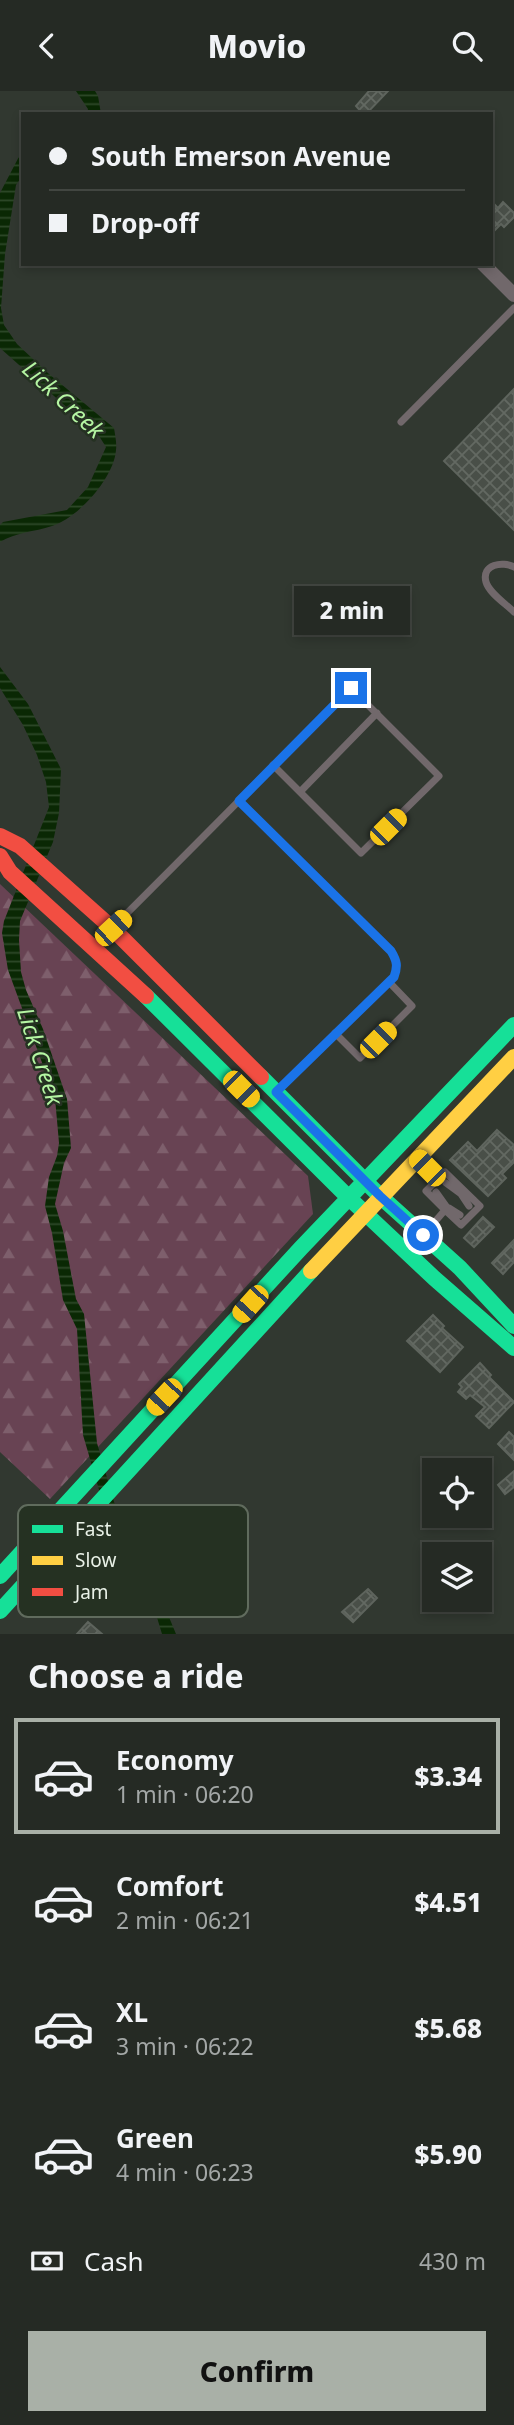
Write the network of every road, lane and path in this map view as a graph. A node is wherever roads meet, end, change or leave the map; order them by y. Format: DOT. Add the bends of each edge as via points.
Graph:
graph roads {
  1 [pos="485,266"];
  2 [pos="514,295"];
  3 [pos="514,308"];
  4 [pos="401,422"];
  5 [pos="514,567"];
  6 [pos="514,612"];
  7 [pos="377,713"];
  8 [pos="273,765"];
  9 [pos="299,792"];
  10 [pos="239,801"];
  11 [pos="0,836"];
  12 [pos="0,856"];
  13 [pos="113,928"];
  14 [pos="93,947"];
  15 [pos="389,982"];
  16 [pos="514,1025"];
  17 [pos="335,1033"];
  18 [pos="514,1057"];
  19 [pos="276,1092"];
  20 [pos="417,1158"];
  21 [pos="438,1179"];
  22 [pos="365,1182"];
  23 [pos="446,1183"];
  24 [pos="436,1192"];
  25 [pos="460,1194"];
  26 [pos="380,1196"];
  27 [pos="349,1198"];
  28 [pos="470,1206"];
  29 [pos="448,1207"];
  30 [pos="365,1212"];
  31 [pos="460,1215"];
  32 [pos="423,1235"];
  33 [pos="514,1326"];
  34 [pos="514,1348"];
  35 [pos="64,1505"];
  36 [pos="97,1505"];
  37 [pos="18,1556"];
  38 [pos="0,1576"];
  39 [pos="18,1591"];
  40 [pos="0,1611"];
  1 -- 2 [label="street"];
  3 -- 4 [label="lane"];
  5 -- 6 [label="lane" via="497,564 487,570 485,578 491,591"];
  7 -- 8 [label="lane" via="351,688"];
  7 -- 9 [label="lane"];
  7 -- 9 [label="lane" via="439,776 361,853"];
  8 -- 9 [label="lane"];
  8 -- 10 [label="lane"];
  10 -- 13 [label="lane"];
  10 -- 15 [label="lane" via="391,951 397,969"];
  11 -- 13 [label="main road" via="20,846"];
  12 -- 14 [label="main road" via="10,871"];
  13 -- 14 [label="lane"];
  13 -- 19 [label="main road"];
  14 -- 27 [label="main road"];
  15 -- 17 [label="lane"];
  15 -- 17 [label="lane" via="412,1006 360,1058"];
  16 -- 22 [label="main road"];
  17 -- 19 [label="lane"];
  18 -- 20 [label="main road"];
  19 -- 22 [label="main road"];
  20 -- 21 [label="lane"];
  20 -- 26 [label="main road"];
  21 -- 25 [label="lane" via="445,1172"];
  21 -- 29 [label="lane" via="426,1191"];
  22 -- 26 [label="main road"];
  22 -- 27 [label="main road"];
  23 -- 25 [label="lane"];
  24 -- 29 [label="lane"];
  25 -- 28 [label="lane"];
  25 -- 29 [label="lane" via="480,1206 461,1225"];
  26 -- 30 [label="main road"];
  26 -- 32 [label="main road"];
  27 -- 30 [label="main road"];
  27 -- 35 [label="main road"];
  29 -- 31 [label="lane"];
  29 -- 32 [label="lane"];
  30 -- 34 [label="main road"];
  30 -- 36 [label="main road"];
  32 -- 33 [label="main road"];
  37 -- 38 [label="main road"];
  39 -- 40 [label="main road"];
}
